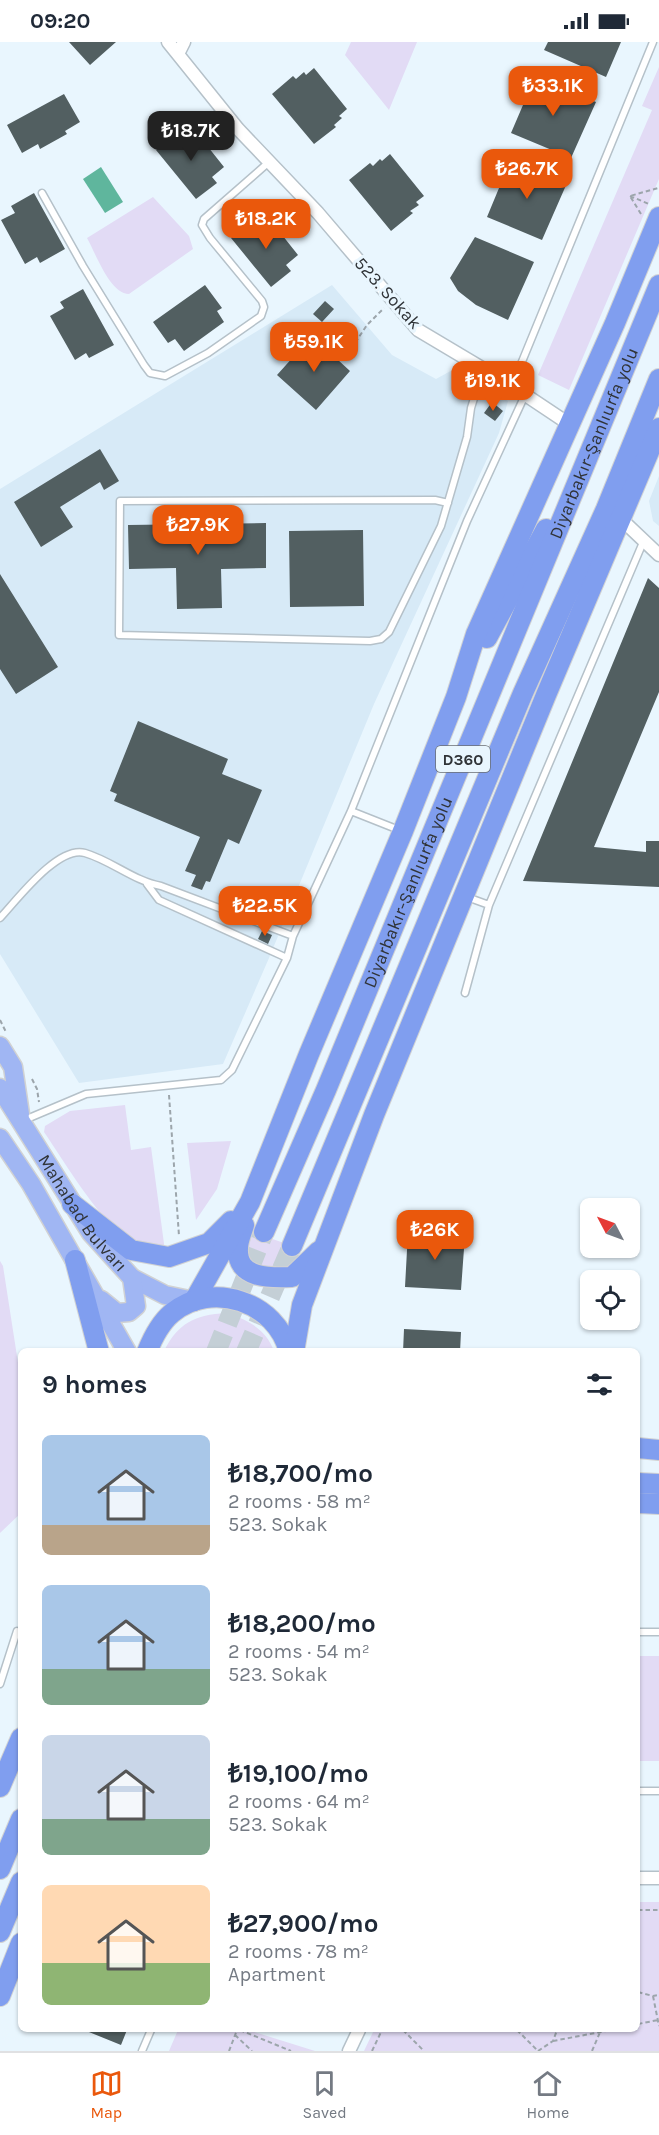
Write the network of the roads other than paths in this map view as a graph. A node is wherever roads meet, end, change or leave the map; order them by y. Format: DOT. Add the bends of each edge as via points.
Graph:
graph roads {
  1 [pos="168,42"];
  2 [pos="184,42"];
  3 [pos="653,42"];
  4 [pos="178,54"];
  5 [pos="270,162"];
  6 [pos="42,193"];
  7 [pos="651,214"];
  8 [pos="659,285"];
  9 [pos="483,369"];
  10 [pos="659,378"];
  11 [pos="512,386"];
  12 [pos="525,395"];
  13 [pos="569,424"];
  14 [pos="659,428"];
  15 [pos="594,443"];
  16 [pos="448,503"];
  17 [pos="614,514"];
  18 [pos="644,540"];
  19 [pos="659,555"];
  20 [pos="456,697"];
  21 [pos="351,811"];
  22 [pos="403,831"];
  23 [pos="146,883"];
  24 [pos="464,896"];
  25 [pos="489,905"];
  26 [pos="0,918"];
  27 [pos="293,936"];
  28 [pos="287,958"];
  29 [pos="465,993"];
  30 [pos="0,1046"];
  31 [pos="0,1088"];
  32 [pos="21,1122"];
  33 [pos="0,1138"];
  34 [pos="250,1202"];
  35 [pos="72,1204"];
  36 [pos="264,1232"];
  37 [pos="292,1246"];
  38 [pos="323,1247"];
  39 [pos="75,1260"];
  40 [pos="132,1278"];
  41 [pos="95,1295"];
  42 [pos="194,1301"];
  43 [pos="98,1348"];
  44 [pos="125,1348"];
  45 [pos="149,1348"];
  46 [pos="288,1348"];
  47 [pos="295,1348"];
  48 [pos="640,1448"];
  49 [pos="659,1450"];
  50 [pos="640,1483"];
  51 [pos="659,1484"];
  52 [pos="640,1503"];
  53 [pos="659,1504"];
  54 [pos="17,1631"];
  55 [pos="640,1632"];
  56 [pos="659,1632"];
  57 [pos="0,1684"];
  58 [pos="18,1745"];
  59 [pos="0,1787"];
  60 [pos="640,1791"];
  61 [pos="659,1791"];
  62 [pos="18,1826"];
  63 [pos="0,1869"];
  64 [pos="640,1878"];
  65 [pos="659,1878"];
  66 [pos="18,1889"];
  67 [pos="0,1932"];
  68 [pos="18,1951"];
  69 [pos="18,1962"];
  70 [pos="1,1994"];
  71 [pos="150,2032"];
  72 [pos="358,2032"];
  73 [pos="142,2051"];
  74 [pos="349,2051"];
  1 -- 4 [label="street, 523. Sokak"];
  2 -- 4 [label="street"];
  3 -- 11 [label="lane"];
  4 -- 5 [label="street, 523. Sokak"];
  5 -- 6 [label="lane" via="204,219 202,225 262,300 261,316 165,376 150,373 144,365"];
  5 -- 9 [label="street, 523. Sokak" via="418,330"];
  7 -- 13 [label="highway" via="615,323"];
  8 -- 15 [label="highway, Diyarbakır-Şanlıurfa yolu / D360"];
  9 -- 11 [label="street, 523. Sokak"];
  9 -- 16 [label="lane"];
  10 -- 17 [label="highway, Diyarbakır-Şanlıurfa yolu / D360"];
  11 -- 12 [label="street, 523. Sokak"];
  12 -- 13 [label="street, 523. Sokak"];
  12 -- 21 [label="lane" via="466,521"];
  13 -- 20 [label="highway" via="476,634"];
  14 -- 17 [label="highway"];
  15 -- 20 [label="highway"];
  15 -- 36 [label="highway, Diyarbakır-Şanlıurfa yolu / D360"];
  16 -- 16 [label="lane" via="120,501 119,634 381,639 389,632 441,526"];
  17 -- 18 [label="street"];
  17 -- 24 [label="highway"];
  17 -- 37 [label="highway, Diyarbakır-Şanlıurfa yolu / D360" via="524,693"];
  18 -- 19 [label="street"];
  18 -- 25 [label="lane"];
  20 -- 22 [label="highway"];
  21 -- 22 [label="lane"];
  21 -- 27 [label="lane"];
  22 -- 34 [label="highway"];
  23 -- 26 [label="lane" via="83,852 67,854 52,863"];
  23 -- 27 [label="lane"];
  23 -- 28 [label="lane" via="159,900"];
  24 -- 25 [label="lane"];
  24 -- 38 [label="highway"];
  25 -- 29 [label="lane"];
  27 -- 28 [label="lane"];
  28 -- 32 [label="lane" via="232,1070 221,1080 86,1094"];
  30 -- 32 [label="main road" via="13,1067"];
  31 -- 32 [label="main road, Mahabad Bulvarı"];
  32 -- 35 [label="main road, Mahabad Bulvarı"];
  33 -- 39 [label="main road, Mahabad Bulvarı"];
  34 -- 35 [label="highway" via="209,1243 168,1257 132,1250"];
  34 -- 38 [label="highway" via="238,1257 252,1273 264,1278 292,1277"];
  34 -- 42 [label="highway"];
  35 -- 40 [label="main road, Mahabad Bulvarı" via="91,1233"];
  38 -- 47 [label="highway" via="302,1305"];
  39 -- 41 [label="main road, Mahabad Bulvarı"];
  39 -- 43 [label="highway"];
  40 -- 41 [label="main road" via="136,1306 129,1312 117,1313"];
  40 -- 42 [label="main road, Mahabad Bulvarı" via="165,1295"];
  41 -- 44 [label="main road, Mahabad Bulvarı"];
  42 -- 45 [label="highway" via="173,1312 157,1329"];
  42 -- 46 [label="highway" via="238,1299 259,1309 276,1324"];
  48 -- 49 [label="highway"];
  50 -- 51 [label="highway"];
  52 -- 53 [label="highway"];
  54 -- 57 [label="lane"];
  55 -- 56 [label="lane"];
  58 -- 59 [label="highway"];
  60 -- 61 [label="lane"];
  62 -- 63 [label="highway"];
  64 -- 65 [label="street"];
  66 -- 67 [label="highway"];
  68 -- 70 [label="highway"];
  69 -- 70 [label="highway"];
  71 -- 73 [label="lane"];
  72 -- 74 [label="street"];
}
